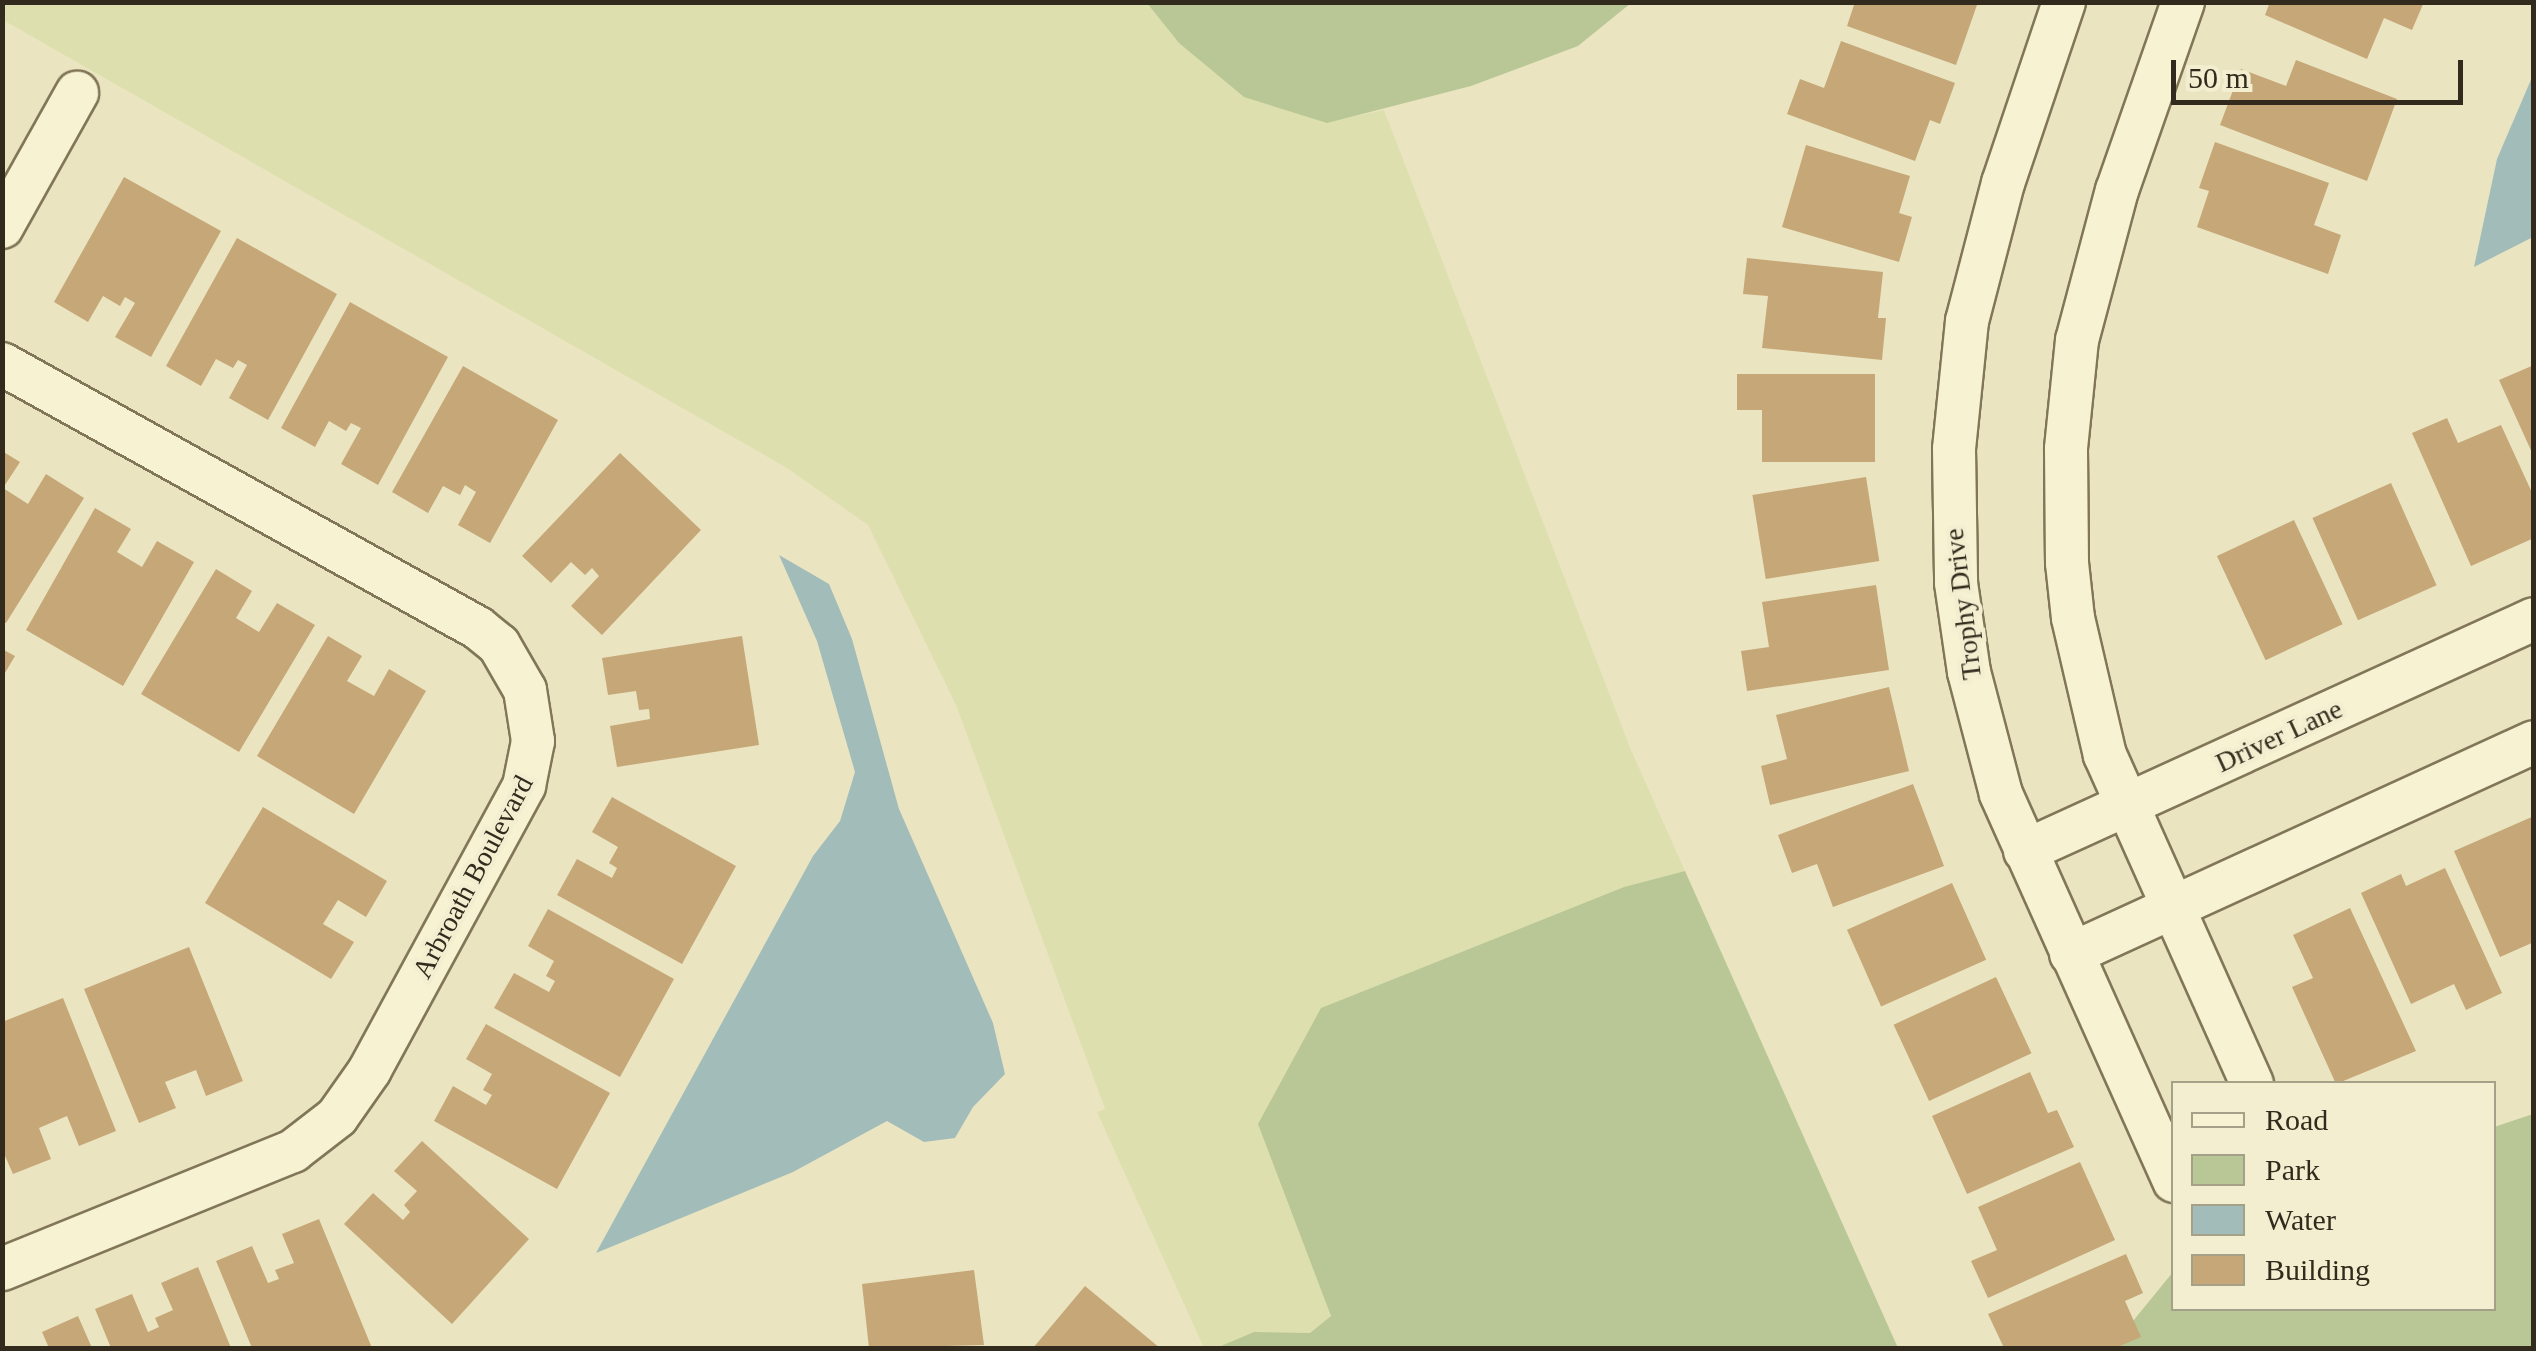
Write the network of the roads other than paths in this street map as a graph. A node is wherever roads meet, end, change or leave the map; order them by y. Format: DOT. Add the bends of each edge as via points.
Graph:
graph roads {
  1 [pos="2064,2"];
  2 [pos="2184,2"];
  3 [pos="77,92"];
  4 [pos="2,226"];
  5 [pos="2,364"];
  6 [pos="2534,619"];
  7 [pos="2534,742"];
  8 [pos="2126,806"];
  9 [pos="2025,851"];
  10 [pos="2172,908"];
  11 [pos="2071,954"];
  12 [pos="2251,1081"];
  13 [pos="2171,1175"];
  14 [pos="2,1268"];
  1 -- 9 [label="street, Trophy Drive" via="1981,253 1954,449 1956,582 1969,672 2001,794"];
  2 -- 8 [label="street" via="2102,240 2069,392 2064,496 2073,618 2106,755"];
  3 -- 4 [label="street"];
  5 -- 14 [label="street, Arbroath Boulevard" via="478,628 499,645 525,690 533,741 524,786 370,1070 338,1116 293,1151"];
  6 -- 8 [label="street, Driver Lane"];
  7 -- 10 [label="street"];
  8 -- 9 [label="street, Driver Lane"];
  8 -- 10 [label="street"];
  9 -- 11 [label="street, Trophy Drive"];
  10 -- 11 [label="street"];
  10 -- 12 [label="street"];
  11 -- 13 [label="street, Trophy Drive"];
}
